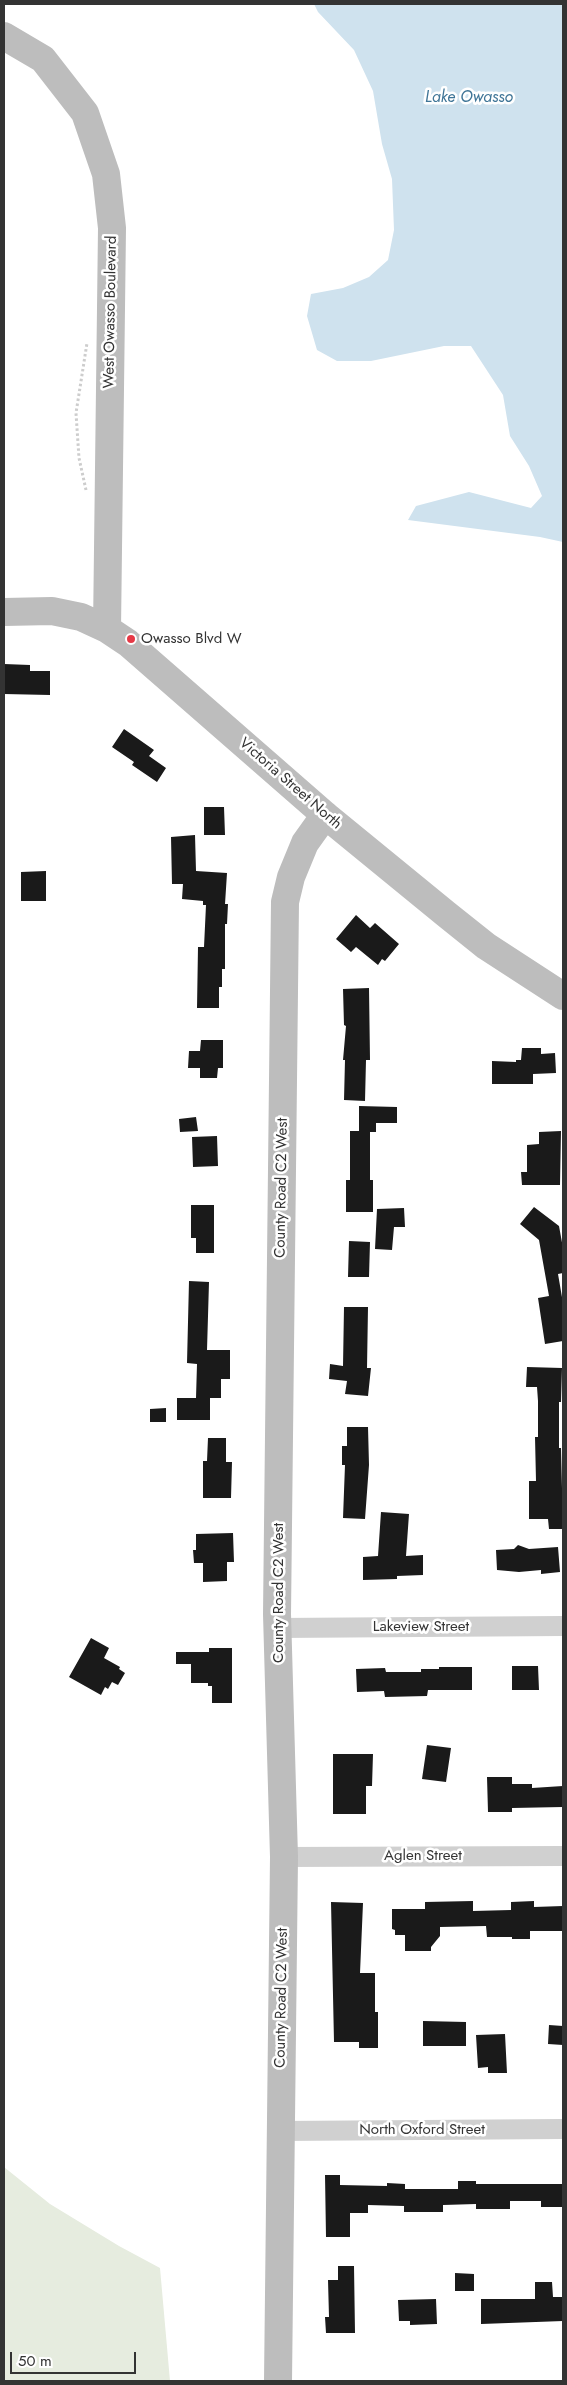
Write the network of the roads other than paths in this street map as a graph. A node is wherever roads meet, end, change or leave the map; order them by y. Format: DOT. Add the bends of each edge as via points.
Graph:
graph roads {
  1 [pos="4,36"];
  2 [pos="4,612"];
  3 [pos="107,629"];
  4 [pos="325,815"];
  5 [pos="563,996"];
  6 [pos="563,1626"];
  7 [pos="278,1628"];
  8 [pos="563,1856"];
  9 [pos="284,1857"];
  10 [pos="563,2129"];
  11 [pos="281,2131"];
  12 [pos="278,2381"];
  1 -- 3 [label="street, West Owasso Boulevard" via="43,59 85,113 106,174 112,228"];
  2 -- 3 [label="street, Victoria Street North" via="52,611 81,617"];
  3 -- 4 [label="street, Victoria Street North"];
  4 -- 5 [label="street, Victoria Street North" via="486,946"];
  4 -- 7 [label="street, County Road C2 West" via="305,843 285,902"];
  6 -- 7 [label="street, Lakeview Street"];
  7 -- 9 [label="street, County Road C2 West"];
  8 -- 9 [label="street, Aglen Street"];
  9 -- 11 [label="street, County Road C2 West"];
  10 -- 11 [label="street, North Oxford Street"];
  11 -- 12 [label="street, County Road C2 West"];
}
